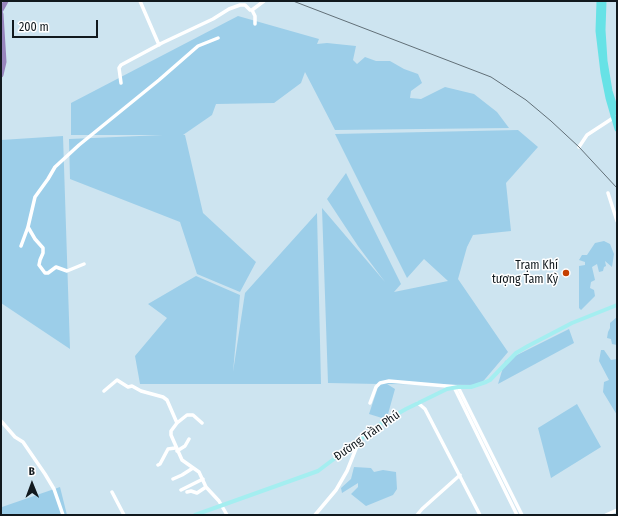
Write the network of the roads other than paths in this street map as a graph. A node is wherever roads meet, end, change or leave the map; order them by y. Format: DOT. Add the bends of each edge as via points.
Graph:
graph roads {
  1 [pos="140,1"];
  2 [pos="264,1"];
  3 [pos="599,1"];
  4 [pos="604,1"];
  5 [pos="252,10"];
  6 [pos="255,24"];
  7 [pos="218,38"];
  8 [pos="159,45"];
  9 [pos="121,83"];
  10 [pos="617,113"];
  11 [pos="613,118"];
  12 [pos="617,129"];
  13 [pos="578,147"];
  14 [pos="608,193"];
  15 [pos="617,221"];
  16 [pos="28,227"];
  17 [pos="21,246"];
  18 [pos="84,264"];
  19 [pos="617,305"];
  20 [pos="456,387"];
  21 [pos="104,391"];
  22 [pos="370,403"];
  23 [pos="418,403"];
  24 [pos="1,422"];
  25 [pos="177,423"];
  26 [pos="202,423"];
  27 [pos="189,438"];
  28 [pos="359,441"];
  29 [pos="176,449"];
  30 [pos="158,465"];
  31 [pos="193,468"];
  32 [pos="460,475"];
  33 [pos="173,479"];
  34 [pos="203,479"];
  35 [pos="206,487"];
  36 [pos="181,490"];
  37 [pos="112,492"];
  38 [pos="187,492"];
  39 [pos="222,506"];
  40 [pos="617,510"];
  41 [pos="201,514"];
  42 [pos="63,515"];
  43 [pos="124,515"];
  44 [pos="195,515"];
  45 [pos="227,515"];
  46 [pos="315,515"];
  47 [pos="418,515"];
  48 [pos="480,515"];
  49 [pos="517,515"];
  50 [pos="522,515"];
  51 [pos="606,515"];
  1 -- 8 [label="street"];
  2 -- 5 [label="street"];
  3 -- 11 [label="highway" via="598,31 602,74"];
  4 -- 10 [label="highway" via="605,61"];
  5 -- 6 [label="street"];
  5 -- 8 [label="street" via="244,5 229,9 213,20"];
  7 -- 16 [label="street" via="198,46 59,164 36,194"];
  8 -- 9 [label="street" via="119,66"];
  11 -- 12 [label="highway"];
  11 -- 13 [label="street" via="587,135"];
  14 -- 15 [label="street"];
  16 -- 17 [label="street"];
  16 -- 18 [label="street" via="43,248 39,265 45,272 48,273 56,267 67,271"];
  19 -- 20 [label="main road, Đường Trần Phú" via="572,323 516,353 490,380 471,387"];
  20 -- 22 [label="street" via="389,381 376,387"];
  20 -- 23 [label="main road, Đường Trần Phú"];
  20 -- 49 [label="street"];
  20 -- 50 [label="street"];
  21 -- 25 [label="street" via="117,380 128,387 132,386 163,397 167,400"];
  23 -- 28 [label="main road, Đường Trần Phú" via="383,422"];
  23 -- 32 [label="street" via="425,409"];
  24 -- 42 [label="street" via="22,440 45,474 54,489"];
  25 -- 26 [label="street" via="189,414"];
  25 -- 29 [label="street" via="170,432"];
  27 -- 29 [label="street" via="185,446"];
  28 -- 39 [label="main road, Đường Trần Phú" via="318,471"];
  28 -- 46 [label="street" via="336,490"];
  29 -- 30 [label="street" via="168,449"];
  29 -- 31 [label="street" via="183,461"];
  31 -- 33 [label="street"];
  31 -- 34 [label="street"];
  32 -- 47 [label="street"];
  32 -- 48 [label="street"];
  34 -- 35 [label="street"];
  34 -- 36 [label="street"];
  35 -- 38 [label="street" via="197,493"];
  35 -- 39 [label="street"];
  37 -- 43 [label="street"];
  39 -- 41 [label="main road, Đường Trần Phú"];
  39 -- 45 [label="street"];
  40 -- 51 [label="street"];
  41 -- 44 [label="main road, Đường Trần Phú"];
}
